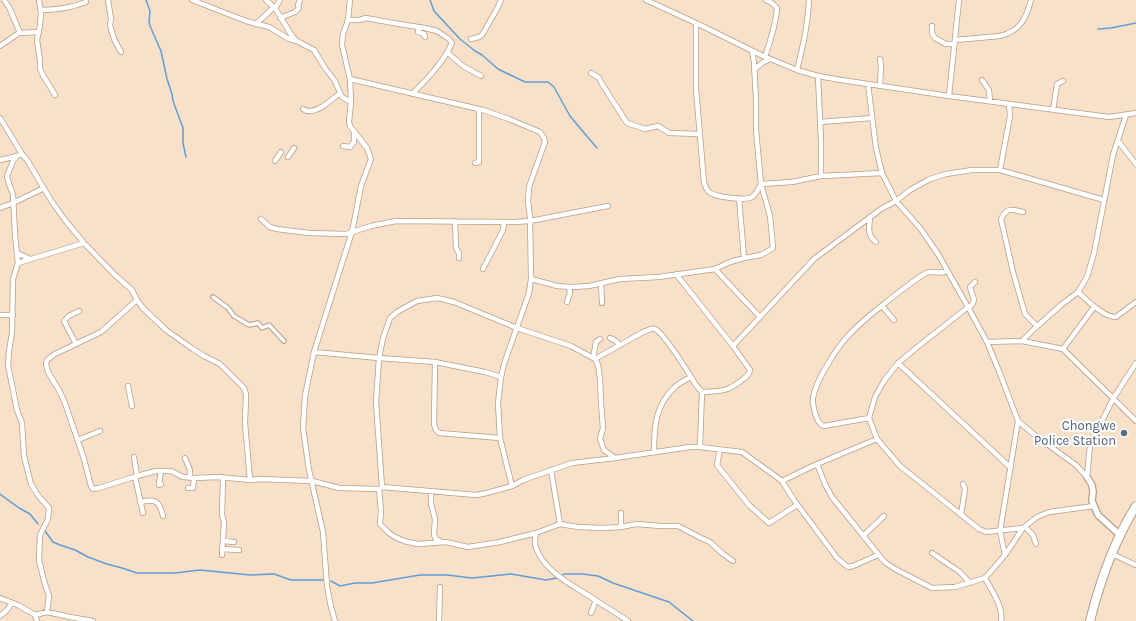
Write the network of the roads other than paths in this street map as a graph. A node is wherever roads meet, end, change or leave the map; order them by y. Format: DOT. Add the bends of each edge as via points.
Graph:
graph roads {
  1 [pos="4,0"];
  2 [pos="39,0"];
  3 [pos="108,0"];
  4 [pos="192,0"];
  5 [pos="266,0"];
  6 [pos="280,0"];
  7 [pos="300,0"];
  8 [pos="350,0"];
  9 [pos="501,0"];
  10 [pos="646,0"];
  11 [pos="766,0"];
  12 [pos="809,0"];
  13 [pos="959,0"];
  14 [pos="1031,0"];
  15 [pos="86,2"];
  16 [pos="275,8"];
  17 [pos="40,10"];
  18 [pos="280,18"];
  19 [pos="348,20"];
  20 [pos="696,23"];
  21 [pos="256,24"];
  22 [pos="932,26"];
  23 [pos="419,28"];
  24 [pos="20,32"];
  25 [pos="39,32"];
  26 [pos="425,37"];
  27 [pos="471,39"];
  28 [pos="297,41"];
  29 [pos="955,42"];
  30 [pos="0,46"];
  31 [pos="752,51"];
  32 [pos="121,52"];
  33 [pos="448,53"];
  34 [pos="765,57"];
  35 [pos="770,59"];
  36 [pos="880,59"];
  37 [pos="754,70"];
  38 [pos="797,70"];
  39 [pos="591,72"];
  40 [pos="481,76"];
  41 [pos="818,76"];
  42 [pos="350,79"];
  43 [pos="982,80"];
  44 [pos="1063,81"];
  45 [pos="868,84"];
  46 [pos="880,86"];
  47 [pos="340,93"];
  48 [pos="413,93"];
  49 [pos="55,95"];
  50 [pos="949,96"];
  51 [pos="990,101"];
  52 [pos="352,102"];
  53 [pos="1009,104"];
  54 [pos="303,108"];
  55 [pos="479,109"];
  56 [pos="1053,110"];
  57 [pos="1136,113"];
  58 [pos="1126,115"];
  59 [pos="0,118"];
  60 [pos="872,118"];
  61 [pos="820,122"];
  62 [pos="354,132"];
  63 [pos="700,134"];
  64 [pos="1118,141"];
  65 [pos="343,146"];
  66 [pos="294,148"];
  67 [pos="281,152"];
  68 [pos="19,155"];
  69 [pos="288,157"];
  70 [pos="0,160"];
  71 [pos="275,161"];
  72 [pos="475,163"];
  73 [pos="1136,164"];
  74 [pos="1000,170"];
  75 [pos="882,173"];
  76 [pos="821,176"];
  77 [pos="761,184"];
  78 [pos="44,188"];
  79 [pos="739,198"];
  80 [pos="896,200"];
  81 [pos="1104,200"];
  82 [pos="13,203"];
  83 [pos="608,206"];
  84 [pos="0,208"];
  85 [pos="1023,212"];
  86 [pos="870,217"];
  87 [pos="261,219"];
  88 [pos="455,221"];
  89 [pos="530,221"];
  90 [pos="504,222"];
  91 [pos="352,232"];
  92 [pos="876,242"];
  93 [pos="84,243"];
  94 [pos="17,252"];
  95 [pos="459,258"];
  96 [pos="744,258"];
  97 [pos="30,259"];
  98 [pos="18,263"];
  99 [pos="483,269"];
  100 [pos="715,269"];
  101 [pos="947,271"];
  102 [pos="676,274"];
  103 [pos="531,279"];
  104 [pos="975,282"];
  105 [pos="601,283"];
  106 [pos="569,287"];
  107 [pos="1078,292"];
  108 [pos="213,296"];
  109 [pos="137,300"];
  110 [pos="567,302"];
  111 [pos="602,302"];
  112 [pos="1136,302"];
  113 [pos="882,306"];
  114 [pos="1094,307"];
  115 [pos="968,308"];
  116 [pos="79,311"];
  117 [pos="0,315"];
  118 [pos="12,315"];
  119 [pos="760,317"];
  120 [pos="894,320"];
  121 [pos="1038,326"];
  122 [pos="517,328"];
  123 [pos="610,338"];
  124 [pos="600,339"];
  125 [pos="284,341"];
  126 [pos="1022,341"];
  127 [pos="986,342"];
  128 [pos="76,344"];
  129 [pos="619,345"];
  130 [pos="733,346"];
  131 [pos="1063,349"];
  132 [pos="314,352"];
  133 [pos="379,358"];
  134 [pos="594,359"];
  135 [pos="435,362"];
  136 [pos="898,363"];
  137 [pos="1136,364"];
  138 [pos="501,377"];
  139 [pos="690,377"];
  140 [pos="128,386"];
  141 [pos="702,392"];
  142 [pos="1113,399"];
  143 [pos="132,406"];
  144 [pos="869,418"];
  145 [pos="1018,421"];
  146 [pos="1136,421"];
  147 [pos="100,431"];
  148 [pos="500,438"];
  149 [pos="877,439"];
  150 [pos="78,440"];
  151 [pos="700,447"];
  152 [pos="720,449"];
  153 [pos="654,452"];
  154 [pos="134,457"];
  155 [pos="185,458"];
  156 [pos="615,458"];
  157 [pos="817,464"];
  158 [pos="1011,468"];
  159 [pos="551,470"];
  160 [pos="161,471"];
  161 [pos="136,476"];
  162 [pos="1087,476"];
  163 [pos="192,477"];
  164 [pos="223,478"];
  165 [pos="250,480"];
  166 [pos="312,481"];
  167 [pos="782,481"];
  168 [pos="161,484"];
  169 [pos="962,484"];
  170 [pos="512,486"];
  171 [pos="188,488"];
  172 [pos="381,488"];
  173 [pos="431,491"];
  174 [pos="140,502"];
  175 [pos="797,505"];
  176 [pos="1094,506"];
  177 [pos="1136,506"];
  178 [pos="143,513"];
  179 [pos="621,513"];
  180 [pos="961,515"];
  181 [pos="164,516"];
  182 [pos="884,516"];
  183 [pos="560,524"];
  184 [pos="621,527"];
  185 [pos="1024,527"];
  186 [pos="1000,531"];
  187 [pos="536,533"];
  188 [pos="863,536"];
  189 [pos="1121,536"];
  190 [pos="223,541"];
  191 [pos="234,542"];
  192 [pos="443,543"];
  193 [pos="1036,544"];
  194 [pos="222,549"];
  195 [pos="239,550"];
  196 [pos="932,553"];
  197 [pos="1112,554"];
  198 [pos="222,555"];
  199 [pos="878,555"];
  200 [pos="1005,555"];
  201 [pos="733,561"];
  202 [pos="1136,565"];
  203 [pos="985,578"];
  204 [pos="970,583"];
  205 [pos="440,587"];
  206 [pos="0,598"];
  207 [pos="596,600"];
  208 [pos="12,603"];
  209 [pos="48,612"];
  210 [pos="591,613"];
  211 [pos="35,615"];
  212 [pos="0,616"];
  213 [pos="65,619"];
  214 [pos="37,621"];
  215 [pos="93,621"];
  216 [pos="335,621"];
  217 [pos="440,621"];
  218 [pos="628,621"];
  219 [pos="1001,621"];
  220 [pos="1090,621"];
  1 -- 24 [label="street"];
  2 -- 17 [label="street"];
  3 -- 32 [label="street" via="110,25"];
  4 -- 21 [label="street"];
  5 -- 16 [label="street"];
  6 -- 16 [label="street"];
  7 -- 18 [label="street" via="296,12"];
  8 -- 19 [label="street"];
  9 -- 27 [label="street" via="482,35"];
  10 -- 20 [label="street"];
  11 -- 34 [label="street" via="777,8 777,16"];
  12 -- 38 [label="street" via="807,26"];
  13 -- 29 [label="street"];
  14 -- 29 [label="street" via="1028,13 1022,22 1006,35"];
  15 -- 17 [label="street" via="58,10"];
  16 -- 18 [label="street"];
  16 -- 21 [label="street"];
  17 -- 25 [label="street"];
  18 -- 28 [label="street"];
  19 -- 23 [label="street" via="366,18"];
  19 -- 42 [label="street" via="342,45"];
  20 -- 31 [label="street"];
  20 -- 63 [label="street" via="696,89"];
  21 -- 28 [label="street" via="269,27"];
  22 -- 29 [label="street" via="934,38 946,44"];
  23 -- 26 [label="street" via="418,32"];
  23 -- 33 [label="street" via="437,31 449,39 452,43"];
  24 -- 25 [label="street"];
  24 -- 30 [label="street"];
  25 -- 49 [label="street" via="37,40 40,69"];
  28 -- 47 [label="street" via="314,50"];
  29 -- 50 [label="street"];
  31 -- 34 [label="street"];
  31 -- 37 [label="street"];
  33 -- 40 [label="street" via="463,66"];
  33 -- 48 [label="street"];
  34 -- 35 [label="street"];
  35 -- 37 [label="street"];
  35 -- 38 [label="street"];
  36 -- 46 [label="street"];
  37 -- 77 [label="street"];
  38 -- 41 [label="street"];
  39 -- 63 [label="street" via="600,78 627,123 645,129 658,126 669,133"];
  41 -- 45 [label="street"];
  41 -- 61 [label="street"];
  42 -- 48 [label="street"];
  42 -- 52 [label="street"];
  43 -- 51 [label="street" via="989,90"];
  44 -- 56 [label="street" via="1057,84"];
  45 -- 46 [label="street"];
  45 -- 60 [label="street"];
  46 -- 50 [label="street"];
  47 -- 52 [label="street"];
  47 -- 54 [label="street" via="319,108 310,111"];
  48 -- 55 [label="street"];
  50 -- 51 [label="street"];
  51 -- 53 [label="street"];
  52 -- 62 [label="street" via="349,122"];
  53 -- 56 [label="street"];
  53 -- 74 [label="street" via="1010,116"];
  55 -- 72 [label="street" via="480,162"];
  55 -- 89 [label="street" via="509,118 540,132 544,138 545,142 529,187"];
  56 -- 58 [label="street" via="1109,117"];
  57 -- 58 [label="street"];
  58 -- 64 [label="street"];
  59 -- 68 [label="street"];
  60 -- 61 [label="street"];
  60 -- 75 [label="street"];
  61 -- 76 [label="street"];
  62 -- 65 [label="street" via="354,142 350,146"];
  62 -- 91 [label="street" via="370,152 371,159 361,186"];
  63 -- 79 [label="street" via="704,183 708,191 714,195"];
  64 -- 73 [label="street"];
  64 -- 81 [label="street"];
  66 -- 69 [label="street"];
  67 -- 71 [label="street"];
  68 -- 70 [label="street"];
  68 -- 78 [label="street" via="27,160"];
  68 -- 82 [label="street" via="13,161 7,176"];
  74 -- 80 [label="street" via="972,170 946,174 930,179"];
  74 -- 81 [label="street"];
  75 -- 76 [label="street"];
  75 -- 80 [label="street"];
  76 -- 77 [label="street" via="792,182"];
  77 -- 79 [label="street" via="752,197"];
  77 -- 96 [label="street" via="770,216 773,248 761,255"];
  78 -- 82 [label="street"];
  78 -- 93 [label="street"];
  79 -- 96 [label="street"];
  80 -- 86 [label="street"];
  80 -- 101 [label="street" via="920,228"];
  81 -- 107 [label="street" via="1094,253"];
  82 -- 84 [label="street"];
  82 -- 94 [label="street"];
  83 -- 89 [label="street"];
  85 -- 121 [label="street" via="1008,210 1001,219 1023,309"];
  86 -- 92 [label="street" via="869,235"];
  86 -- 119 [label="street" via="814,258"];
  87 -- 91 [label="street" via="277,229 298,232"];
  88 -- 90 [label="street"];
  88 -- 91 [label="street" via="396,221"];
  88 -- 95 [label="street"];
  89 -- 90 [label="street"];
  89 -- 103 [label="street"];
  90 -- 99 [label="street" via="503,230"];
  91 -- 132 [label="street"];
  93 -- 97 [label="street"];
  93 -- 109 [label="street" via="132,290"];
  94 -- 97 [label="street"];
  94 -- 98 [label="street"];
  96 -- 100 [label="street"];
  97 -- 98 [label="street"];
  98 -- 118 [label="street" via="13,279"];
  100 -- 102 [label="street"];
  100 -- 119 [label="street"];
  101 -- 113 [label="street" via="928,272 908,284"];
  101 -- 115 [label="street"];
  102 -- 105 [label="street"];
  102 -- 130 [label="street"];
  103 -- 106 [label="street"];
  103 -- 122 [label="street"];
  104 -- 115 [label="street" via="970,286 973,304"];
  105 -- 106 [label="street"];
  105 -- 111 [label="street"];
  106 -- 110 [label="street"];
  107 -- 114 [label="street"];
  107 -- 121 [label="street"];
  108 -- 125 [label="street" via="234,316 249,325 258,322 262,328 269,325"];
  109 -- 128 [label="street" via="101,332"];
  109 -- 165 [label="street" via="166,330 220,364 244,388"];
  112 -- 114 [label="street" via="1116,317"];
  113 -- 120 [label="street"];
  113 -- 144 [label="street" via="846,337 831,359 813,398 815,412 819,422 824,426"];
  114 -- 131 [label="street"];
  115 -- 127 [label="street"];
  115 -- 136 [label="street"];
  116 -- 128 [label="street" via="64,321"];
  117 -- 118 [label="street"];
  118 -- 209 [label="street" via="8,365 22,423 24,456 31,484 49,508 48,519 40,535 39,560 49,596"];
  119 -- 130 [label="street"];
  121 -- 126 [label="street"];
  122 -- 133 [label="street" via="454,302 437,298 417,301 390,318"];
  122 -- 134 [label="street" via="571,346"];
  122 -- 138 [label="street"];
  123 -- 129 [label="street"];
  124 -- 134 [label="street" via="596,342"];
  126 -- 127 [label="street"];
  126 -- 131 [label="street"];
  127 -- 145 [label="street"];
  128 -- 150 [label="street" via="55,354 46,364 65,403"];
  129 -- 134 [label="street"];
  129 -- 139 [label="street" via="655,329"];
  130 -- 141 [label="street" via="750,373 728,389"];
  131 -- 142 [label="street"];
  132 -- 133 [label="street"];
  132 -- 166 [label="street" via="305,396 302,428"];
  133 -- 135 [label="street"];
  133 -- 172 [label="street" via="376,402"];
  134 -- 156 [label="street" via="598,365 600,379 603,428 600,439 604,450"];
  135 -- 138 [label="street"];
  135 -- 148 [label="street" via="436,430 439,433"];
  136 -- 144 [label="street" via="875,397"];
  136 -- 158 [label="street"];
  137 -- 142 [label="street"];
  138 -- 148 [label="street" via="498,404"];
  139 -- 141 [label="street"];
  139 -- 153 [label="street" via="675,386 659,409 654,432"];
  140 -- 143 [label="street"];
  141 -- 151 [label="street"];
  142 -- 146 [label="street"];
  142 -- 162 [label="street" via="1090,445"];
  144 -- 149 [label="street"];
  145 -- 158 [label="street"];
  145 -- 162 [label="street"];
  147 -- 150 [label="street"];
  148 -- 170 [label="street"];
  149 -- 157 [label="street"];
  149 -- 180 [label="street" via="900,466"];
  150 -- 161 [label="street" via="93,489"];
  151 -- 152 [label="street"];
  151 -- 153 [label="street"];
  152 -- 167 [label="street" via="742,452"];
  152 -- 175 [label="street" via="717,465 749,505 769,523"];
  153 -- 156 [label="street"];
  154 -- 161 [label="street"];
  155 -- 163 [label="street"];
  156 -- 159 [label="street" via="572,463"];
  157 -- 167 [label="street"];
  157 -- 188 [label="street" via="832,497"];
  158 -- 186 [label="street"];
  159 -- 170 [label="street"];
  159 -- 183 [label="street"];
  160 -- 161 [label="street"];
  160 -- 163 [label="street"];
  160 -- 168 [label="street" via="158,483"];
  161 -- 174 [label="street"];
  162 -- 176 [label="street" via="1092,485"];
  163 -- 164 [label="street"];
  163 -- 171 [label="street" via="193,488"];
  164 -- 165 [label="street"];
  164 -- 190 [label="street"];
  165 -- 166 [label="street"];
  166 -- 172 [label="street" via="339,488"];
  166 -- 216 [label="street" via="323,532 327,586"];
  167 -- 175 [label="street"];
  169 -- 180 [label="street" via="965,489"];
  170 -- 173 [label="street" via="476,495"];
  172 -- 173 [label="street"];
  172 -- 192 [label="street" via="380,524 384,529 404,541 417,544"];
  173 -- 192 [label="street" via="435,519 434,535"];
  174 -- 178 [label="street"];
  174 -- 181 [label="street" via="156,501 161,506"];
  175 -- 199 [label="street" via="844,565 853,566"];
  176 -- 185 [label="street" via="1049,512"];
  176 -- 189 [label="street" via="1098,515"];
  177 -- 189 [label="highway"];
  179 -- 184 [label="street"];
  180 -- 186 [label="street" via="983,531"];
  182 -- 188 [label="street"];
  183 -- 184 [label="street" via="578,527"];
  183 -- 187 [label="street"];
  184 -- 201 [label="street" via="636,524 678,526 710,542"];
  185 -- 186 [label="street"];
  185 -- 193 [label="street" via="1033,534"];
  185 -- 200 [label="street"];
  186 -- 200 [label="street"];
  187 -- 192 [label="street" via="468,547"];
  187 -- 207 [label="street" via="536,549 550,569"];
  188 -- 199 [label="street"];
  189 -- 197 [label="highway"];
  190 -- 191 [label="street"];
  190 -- 194 [label="street"];
  194 -- 195 [label="street"];
  194 -- 198 [label="street"];
  196 -- 204 [label="street" via="960,572"];
  197 -- 202 [label="street"];
  197 -- 220 [label="highway" via="1095,599"];
  199 -- 204 [label="street" via="886,563 932,588 955,587"];
  200 -- 203 [label="street"];
  203 -- 204 [label="street"];
  203 -- 219 [label="street" via="999,604"];
  205 -- 217 [label="street"];
  206 -- 208 [label="street"];
  207 -- 210 [label="street"];
  207 -- 218 [label="street"];
  208 -- 211 [label="street"];
  208 -- 212 [label="street"];
  209 -- 211 [label="street"];
  209 -- 213 [label="street"];
  211 -- 214 [label="street"];
  213 -- 215 [label="street"];
}
